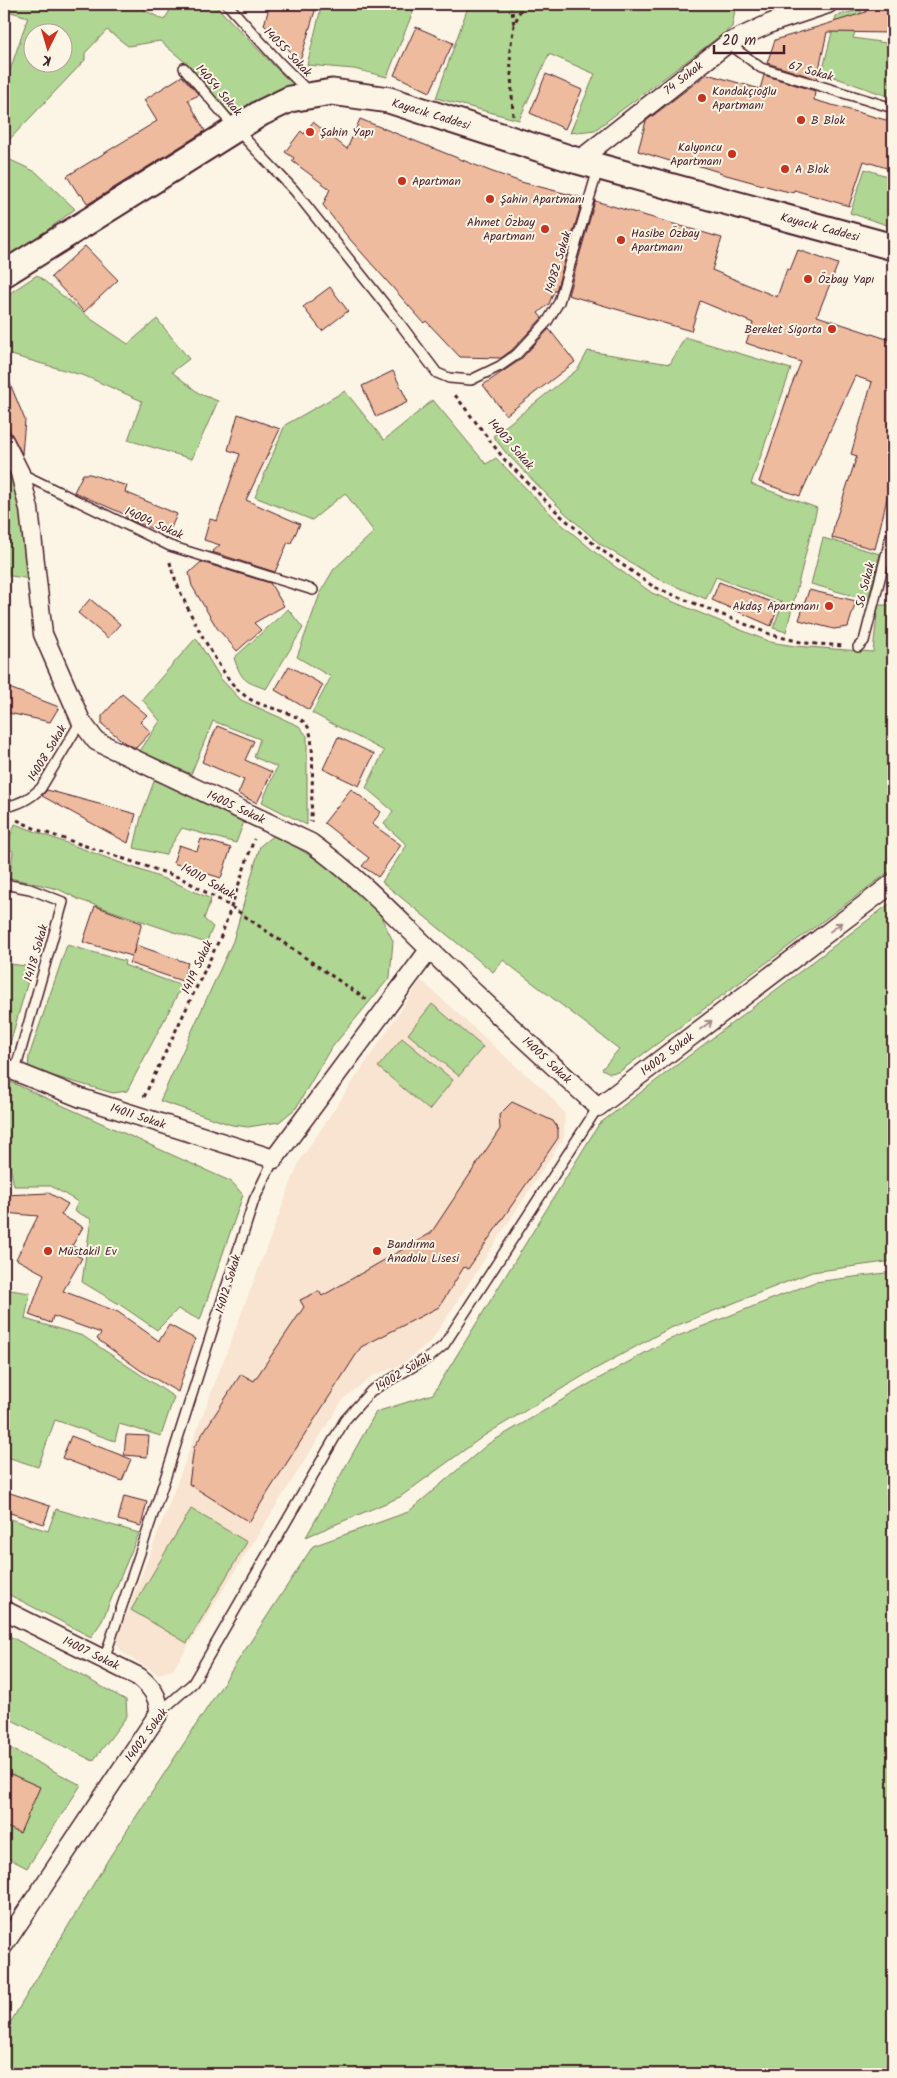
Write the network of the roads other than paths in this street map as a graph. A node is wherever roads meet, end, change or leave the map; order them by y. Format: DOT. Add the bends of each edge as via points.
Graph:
graph roads {
  1 [pos="227,4"];
  2 [pos="828,4"];
  3 [pos="728,43"];
  4 [pos="184,68"];
  5 [pos="311,94"];
  6 [pos="893,108"];
  7 [pos="236,129"];
  8 [pos="588,164"];
  9 [pos="893,247"];
  10 [pos="4,274"];
  11 [pos="4,441"];
  12 [pos="20,472"];
  13 [pos="893,528"];
  14 [pos="891,541"];
  15 [pos="312,590"];
  16 [pos="858,646"];
  17 [pos="81,722"];
  18 [pos="4,807"];
  19 [pos="893,883"];
  20 [pos="4,884"];
  21 [pos="429,950"];
  22 [pos="9,1069"];
  23 [pos="598,1107"];
  24 [pos="274,1159"];
  25 [pos="4,1610"];
  26 [pos="104,1659"];
  27 [pos="159,1713"];
  28 [pos="4,1945"];
  1 -- 5 [label="lane, 14055 Sokak"];
  2 -- 3 [label="street, 74 Sokak" via="771,23"];
  3 -- 6 [label="lane, 67 Sokak" via="761,68"];
  3 -- 8 [label="street, 74 Sokak"];
  4 -- 7 [label="lane, 14054 Sokak"];
  5 -- 7 [label="main road, Kayacık Caddesi" via="261,112"];
  5 -- 8 [label="main road, Kayacık Caddesi" via="345,92 389,100"];
  7 -- 8 [label="lane, 14082 Sokak" via="294,190 437,373 459,379 471,380 481,376 516,354 547,322 559,302"];
  7 -- 10 [label="main road, Kayacık Caddesi"];
  8 -- 9 [label="main road, Kayacık Caddesi"];
  11 -- 12 [label="street, 14005 Sokak"];
  12 -- 15 [label="lane, 14004 Sokak" via="170,546"];
  12 -- 17 [label="street, 14005 Sokak" via="29,509 44,634"];
  13 -- 14 [label="lane, 56 Sokak"];
  14 -- 16 [label="lane, 56 Sokak" via="864,641"];
  17 -- 18 [label="lane, 14008 Sokak" via="41,788 33,795"];
  17 -- 21 [label="street, 14005 Sokak" via="104,746 311,843 343,866"];
  23 -- 19 [label="street, 14002 Sokak, one-way"];
  20 -- 22 [label="lane, 14118 Sokak" via="30,889 63,902"];
  21 -- 23 [label="street, 14005 Sokak"];
  21 -- 24 [label="street, 14012 Sokak"];
  22 -- 24 [label="street, 14011 Sokak" via="81,1098"];
  23 -- 27 [label="lane, 14002 Sokak" via="444,1346 371,1391 346,1420 193,1683"];
  24 -- 26 [label="lane, 14012 Sokak" via="254,1200"];
  25 -- 26 [label="street, 14007 Sokak"];
  26 -- 27 [label="street, 14007 Sokak" via="151,1687 159,1704"];
  27 -- 28 [label="street, 14002 Sokak"];
}
